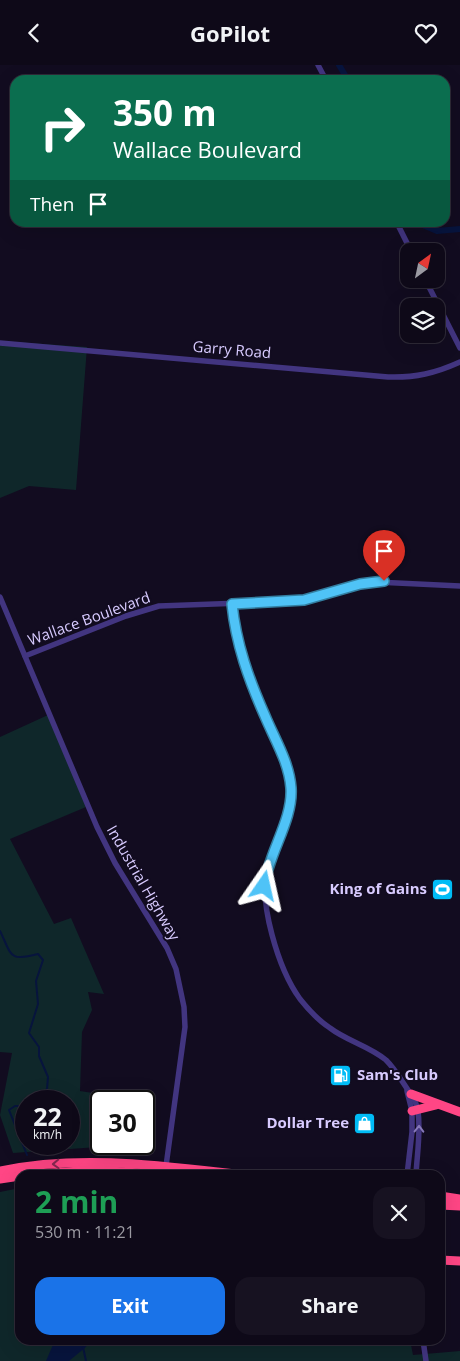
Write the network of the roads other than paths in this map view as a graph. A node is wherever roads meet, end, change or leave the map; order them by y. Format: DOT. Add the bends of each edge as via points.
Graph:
graph roads {
  1 [pos="399,227"];
  2 [pos="407,243"];
  3 [pos="430,288"];
  4 [pos="0,343"];
  5 [pos="460,348"];
  6 [pos="460,362"];
  7 [pos="460,585"];
  8 [pos="0,597"];
  9 [pos="232,604"];
  10 [pos="25,656"];
  11 [pos="408,1090"];
  12 [pos="441,1105"];
  13 [pos="415,1110"];
  14 [pos="460,1112"];
  15 [pos="161,1170"];
  16 [pos="168,1170"];
  17 [pos="408,1170"];
  18 [pos="416,1170"];
  19 [pos="0,1171"];
  20 [pos="15,1177"];
  21 [pos="0,1179"];
  22 [pos="445,1197"];
  23 [pos="460,1199"];
  24 [pos="445,1206"];
  25 [pos="460,1207"];
  26 [pos="445,1260"];
  27 [pos="460,1261"];
  28 [pos="424,1345"];
  29 [pos="426,1361"];
  1 -- 2 [label="street"];
  3 -- 5 [label="street"];
  4 -- 6 [label="street, Garry Road" via="388,377 426,375"];
  7 -- 9 [label="street, Wallace Boulevard" via="376,581 304,600"];
  8 -- 10 [label="street, Industrial Highway"];
  9 -- 10 [label="street, Wallace Boulevard" via="151,608"];
  9 -- 11 [label="street" via="244,665 288,768 291,805 267,868 264,886 280,955 290,982 314,1014 330,1028 385,1060"];
  10 -- 16 [label="street, Industrial Highway" via="97,827 176,969 185,1027"];
  11 -- 12 [label="highway"];
  11 -- 13 [label="street"];
  12 -- 13 [label="highway"];
  12 -- 14 [label="highway"];
  13 -- 17 [label="street"];
  18 -- 13 [label="street, one-way" via="419,1127"];
  15 -- 19 [label="highway, one-way" via="111,1163 50,1164"];
  20 -- 21 [label="highway"];
  22 -- 23 [label="highway"];
  24 -- 25 [label="highway"];
  26 -- 27 [label="highway"];
  28 -- 29 [label="street"];
}
